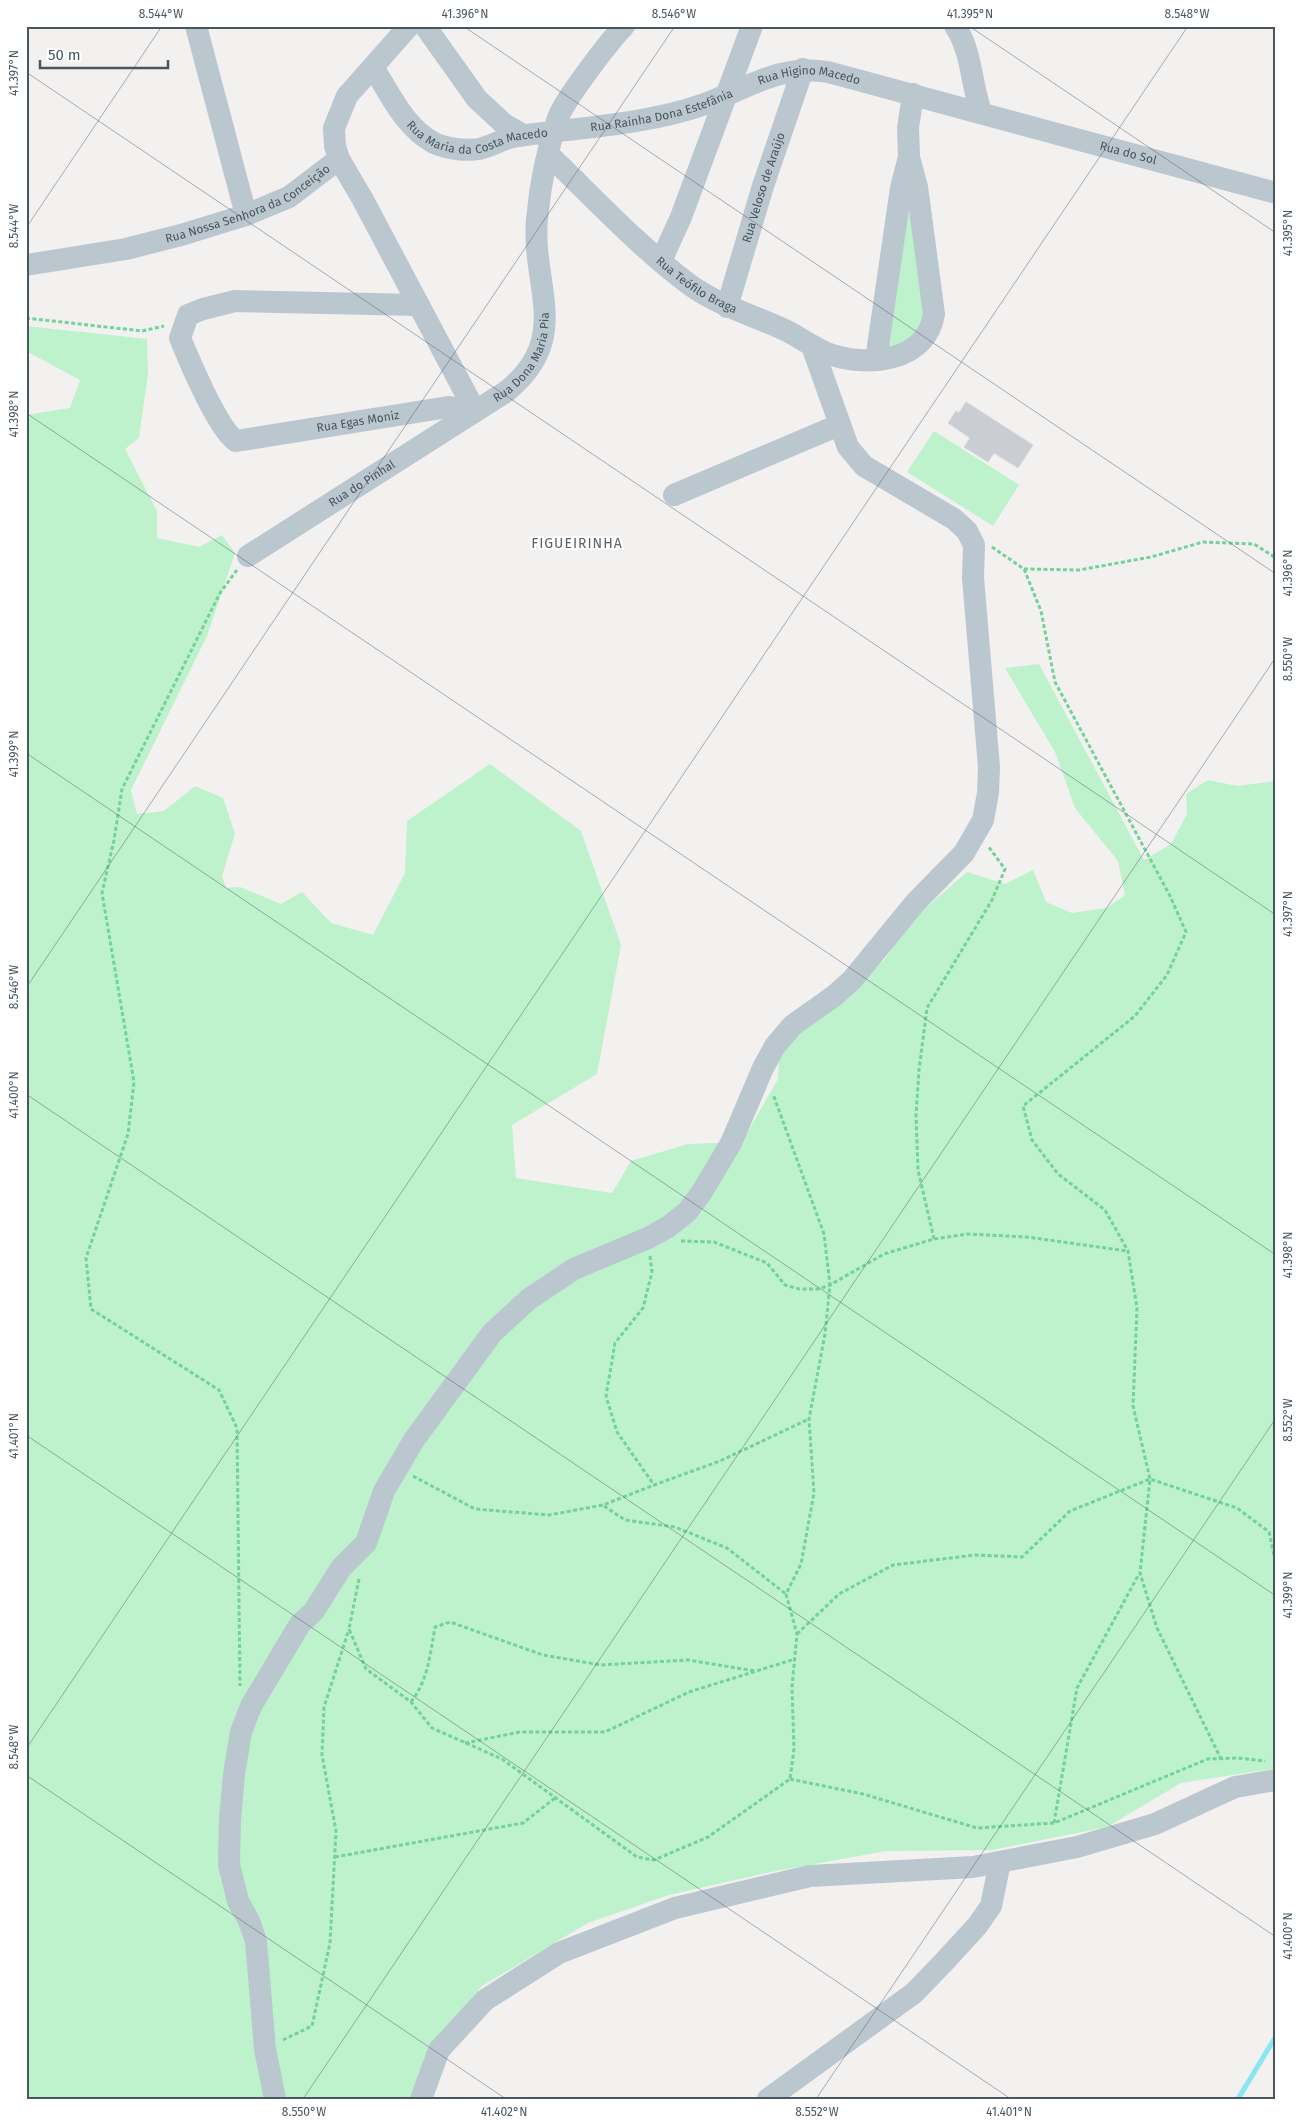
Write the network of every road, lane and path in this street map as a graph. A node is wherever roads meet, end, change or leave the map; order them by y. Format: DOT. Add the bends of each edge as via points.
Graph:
graph roads {
  1 [pos="196,26"];
  2 [pos="624,26"];
  3 [pos="752,26"];
  4 [pos="955,26"];
  5 [pos="421,29"];
  6 [pos="373,67"];
  7 [pos="803,69"];
  8 [pos="726,94"];
  9 [pos="913,94"];
  10 [pos="982,112"];
  11 [pos="554,132"];
  12 [pos="523,136"];
  13 [pos="548,154"];
  14 [pos="909,157"];
  15 [pos="339,159"];
  16 [pos="1276,193"];
  17 [pos="246,215"];
  18 [pos="661,261"];
  19 [pos="26,265"];
  20 [pos="419,305"];
  21 [pos="727,307"];
  22 [pos="188,315"];
  23 [pos="26,318"];
  24 [pos="812,346"];
  25 [pos="876,360"];
  26 [pos="475,411"];
  27 [pos="839,425"];
  28 [pos="674,495"];
  29 [pos="972,538"];
  30 [pos="248,556"];
  31 [pos="1276,558"];
  32 [pos="1024,569"];
  33 [pos="978,832"];
  34 [pos="763,1068"];
  35 [pos="654,1235"];
  36 [pos="934,1239"];
  37 [pos="1128,1251"];
  38 [pos="830,1285"];
  39 [pos="809,1419"];
  40 [pos="398,1468"];
  41 [pos="1150,1479"];
  42 [pos="654,1485"];
  43 [pos="603,1505"];
  44 [pos="1276,1565"];
  45 [pos="360,1571"];
  46 [pos="1140,1573"];
  47 [pos="786,1594"];
  48 [pos="350,1629"];
  49 [pos="797,1634"];
  50 [pos="794,1659"];
  51 [pos="755,1672"];
  52 [pos="240,1693"];
  53 [pos="411,1702"];
  54 [pos="465,1743"];
  55 [pos="1221,1759"];
  56 [pos="1271,1771"];
  57 [pos="790,1779"];
  58 [pos="555,1798"];
  59 [pos="1054,1823"];
  60 [pos="335,1857"];
  61 [pos="1000,1862"];
  62 [pos="265,2049"];
  63 [pos="275,2099"];
  64 [pos="421,2099"];
  65 [pos="768,2099"];
  1 -- 17 [label="street"];
  2 -- 11 [label="street, Rua Dona Maria Pia" via="597,57 565,103"];
  3 -- 8 [label="street, Rua Rainha Dona Estefânia"];
  4 -- 10 [label="street" via="964,45"];
  5 -- 6 [label="street, Rua Nossa Senhora da Conceição"];
  5 -- 12 [label="street" via="477,99 504,124"];
  6 -- 12 [label="street, Rua Maria da Costa Macedo" via="407,120 436,144 457,149 479,149"];
  6 -- 15 [label="street, Rua Nossa Senhora da Conceição" via="347,96 337,117 334,137"];
  7 -- 8 [label="street, Rua Higino Macedo"];
  7 -- 9 [label="street, Rua Higino Macedo" via="828,72"];
  7 -- 21 [label="street, Rua Veloso de Araújo"];
  8 -- 11 [label="street, Rua Rainha Dona Estefânia" via="656,117"];
  8 -- 18 [label="street"];
  9 -- 10 [label="street, Rua Higino Macedo"];
  9 -- 14 [label="street, Rua Teófilo Braga" via="908,128"];
  10 -- 16 [label="street, Rua do Sol"];
  11 -- 12 [label="street, Rua Maria da Costa Macedo"];
  11 -- 13 [label="street, Rua Dona Maria Pia"];
  13 -- 18 [label="street, Rua Teófilo Braga"];
  13 -- 26 [label="street, Rua Dona Maria Pia" via="536,236 545,331 530,368 520,381"];
  14 -- 25 [label="street, Rua Teófilo Braga" via="900,188"];
  14 -- 25 [label="street, Rua Teófilo Braga" via="918,187 934,306 933,322 919,344 896,357"];
  15 -- 17 [label="street, Rua Nossa Senhora da Conceição" via="289,197"];
  15 -- 20 [label="street, Rua Dona Maria Pia"];
  17 -- 19 [label="street, Rua Nossa Senhora da Conceição" via="126,249"];
  18 -- 21 [label="street, Rua Teófilo Braga"];
  20 -- 22 [label="street" via="235,302"];
  20 -- 26 [label="street, Rua Dona Maria Pia"];
  21 -- 24 [label="street, Rua Teófilo Braga" via="790,333"];
  22 -- 23 [label="path" via="142,331"];
  22 -- 26 [label="street, Rua Egas Moniz" via="180,338 224,428 232,439 240,442 448,407"];
  24 -- 25 [label="street, Rua Teófilo Braga" via="847,359"];
  24 -- 27 [label="street"];
  26 -- 30 [label="street, Rua do Pinhal"];
  27 -- 28 [label="street"];
  27 -- 29 [label="street" via="848,447 858,460 954,519"];
  29 -- 32 [label="path" via="992,546"];
  29 -- 33 [label="street" via="989,767 986,807"];
  30 -- 52 [label="path" via="220,593 122,789 102,893 134,1082 128,1134 86,1258 91,1310 219,1390 237,1428"];
  31 -- 32 [label="path" via="1254,544 1202,542 1151,557 1079,570"];
  32 -- 37 [label="path" via="1042,611 1055,682 1170,896 1186,932 1167,974 1135,1016 1023,1106 1032,1140 1058,1174 1106,1210"];
  33 -- 34 [label="street" via="964,853 908,910 852,980 793,1024"];
  33 -- 36 [label="path" via="1005,869 992,900 927,1008 918,1070 918,1170"];
  34 -- 35 [label="street" via="743,1119 717,1168 687,1212"];
  34 -- 38 [label="path" via="824,1234"];
  35 -- 38 [label="path" via="675,1240 714,1242 768,1263 785,1285 799,1289 818,1290"];
  35 -- 40 [label="street" via="574,1269 521,1306 492,1333 464,1369"];
  35 -- 42 [label="path" via="652,1272 643,1308 616,1343 606,1396 617,1432"];
  36 -- 37 [label="path" via="968,1234 1027,1237"];
  36 -- 38 [label="path" via="884,1254"];
  37 -- 41 [label="path" via="1136,1308 1133,1406"];
  38 -- 39 [label="path" via="825,1334"];
  39 -- 42 [label="path" via="720,1461"];
  39 -- 47 [label="path" via="814,1493 801,1564"];
  40 -- 43 [label="path" via="475,1509 549,1515"];
  40 -- 62 [label="street" via="384,1491 366,1543 341,1568 314,1611 300,1624 251,1706 241,1732 234,1774 229,1865 238,1901 250,1921 256,1941"];
  41 -- 44 [label="path" via="1237,1508 1268,1532"];
  41 -- 46 [label="path"];
  41 -- 49 [label="path" via="1070,1511 1022,1557 974,1555 893,1565 839,1594"];
  42 -- 43 [label="path"];
  43 -- 47 [label="path" via="625,1520 675,1527 727,1548"];
  45 -- 48 [label="path"];
  46 -- 55 [label="path" via="1157,1628"];
  46 -- 59 [label="path" via="1076,1688"];
  47 -- 49 [label="path"];
  48 -- 53 [label="path" via="366,1669"];
  48 -- 60 [label="path" via="324,1707 322,1755 336,1830"];
  49 -- 50 [label="path"];
  50 -- 51 [label="path"];
  50 -- 57 [label="path" via="794,1749"];
  51 -- 53 [label="path" via="688,1660 601,1665 543,1655 450,1622 435,1628 421,1689"];
  51 -- 54 [label="path" via="689,1692 605,1732 520,1732"];
  53 -- 54 [label="path" via="432,1728"];
  54 -- 58 [label="path" via="502,1759"];
  55 -- 56 [label="path" via="1238,1758"];
  55 -- 59 [label="path" via="1208,1759"];
  56 -- 61 [label="street" via="1155,1824 1077,1847"];
  57 -- 58 [label="path" via="708,1838 654,1860 637,1857"];
  57 -- 59 [label="path" via="863,1794 977,1828"];
  58 -- 60 [label="path" via="523,1823"];
  60 -- 62 [label="path" via="330,1943 312,2026"];
  61 -- 64 [label="street" via="973,1867 810,1876 675,1908 559,1953 485,2000 439,2050"];
  61 -- 65 [label="street" via="991,1906 977,1926 914,1993"];
  62 -- 63 [label="street"];
}
